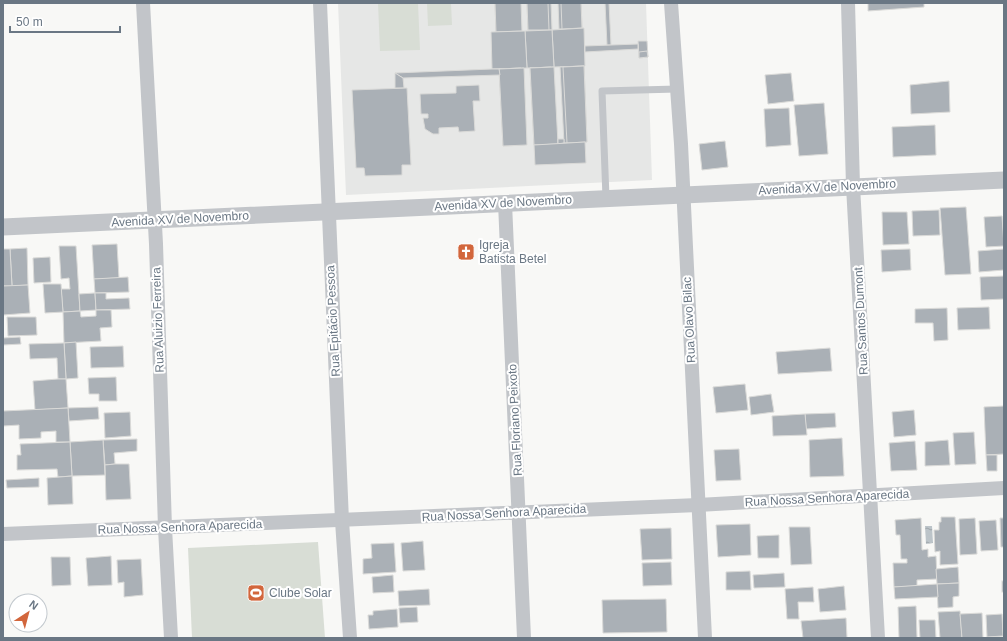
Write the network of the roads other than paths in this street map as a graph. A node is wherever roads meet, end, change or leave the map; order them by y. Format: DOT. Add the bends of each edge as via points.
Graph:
graph roads {
  1 [pos="143,3"];
  2 [pos="320,3"];
  3 [pos="671,3"];
  4 [pos="848,3"];
  5 [pos="677,89"];
  6 [pos="1004,180"];
  7 [pos="853,186"];
  8 [pos="683,194"];
  9 [pos="606,198"];
  10 [pos="505,203"];
  11 [pos="328,211"];
  12 [pos="154,220"];
  13 [pos="3,227"];
  14 [pos="1004,488"];
  15 [pos="871,495"];
  16 [pos="698,505"];
  17 [pos="519,512"];
  18 [pos="342,521"];
  19 [pos="165,528"];
  20 [pos="3,534"];
  21 [pos="171,638"];
  22 [pos="350,638"];
  23 [pos="524,638"];
  24 [pos="705,638"];
  25 [pos="878,638"];
  1 -- 12 [label="street, Rua Aluizio Ferreira"];
  2 -- 11 [label="street, Rua Epitácio Pessoa"];
  3 -- 5 [label="street, Rua Olavo Bilac"];
  4 -- 7 [label="street, Rua Santos Dumont"];
  5 -- 8 [label="street, Rua Olavo Bilac"];
  5 -- 9 [label="lane" via="602,91"];
  6 -- 7 [label="street, Avenida XV de Novembro"];
  7 -- 8 [label="street, Avenida XV de Novembro"];
  7 -- 15 [label="street, Rua Santos Dumont"];
  8 -- 9 [label="street, Avenida XV de Novembro"];
  8 -- 16 [label="street, Rua Olavo Bilac"];
  9 -- 10 [label="street, Avenida XV de Novembro"];
  10 -- 11 [label="street, Avenida XV de Novembro"];
  10 -- 17 [label="street, Rua Floriano Peixoto"];
  11 -- 12 [label="street, Avenida XV de Novembro"];
  11 -- 18 [label="street, Rua Epitácio Pessoa"];
  12 -- 13 [label="street, Avenida XV de Novembro"];
  12 -- 19 [label="street, Rua Aluizio Ferreira"];
  14 -- 15 [label="street, Rua Nossa Senhora Aparecida"];
  15 -- 16 [label="street, Rua Nossa Senhora Aparecida"];
  15 -- 25 [label="street, Rua Santos Dumont"];
  16 -- 17 [label="street, Rua Nossa Senhora Aparecida"];
  16 -- 24 [label="street, Rua Olavo Bilac"];
  17 -- 18 [label="street, Rua Nossa Senhora Aparecida"];
  17 -- 23 [label="street, Rua Floriano Peixoto"];
  18 -- 19 [label="street, Rua Nossa Senhora Aparecida"];
  18 -- 22 [label="street, Rua Epitácio Pessoa"];
  19 -- 20 [label="street, Rua Nossa Senhora Aparecida"];
  19 -- 21 [label="street, Rua Aluizio Ferreira"];
}
